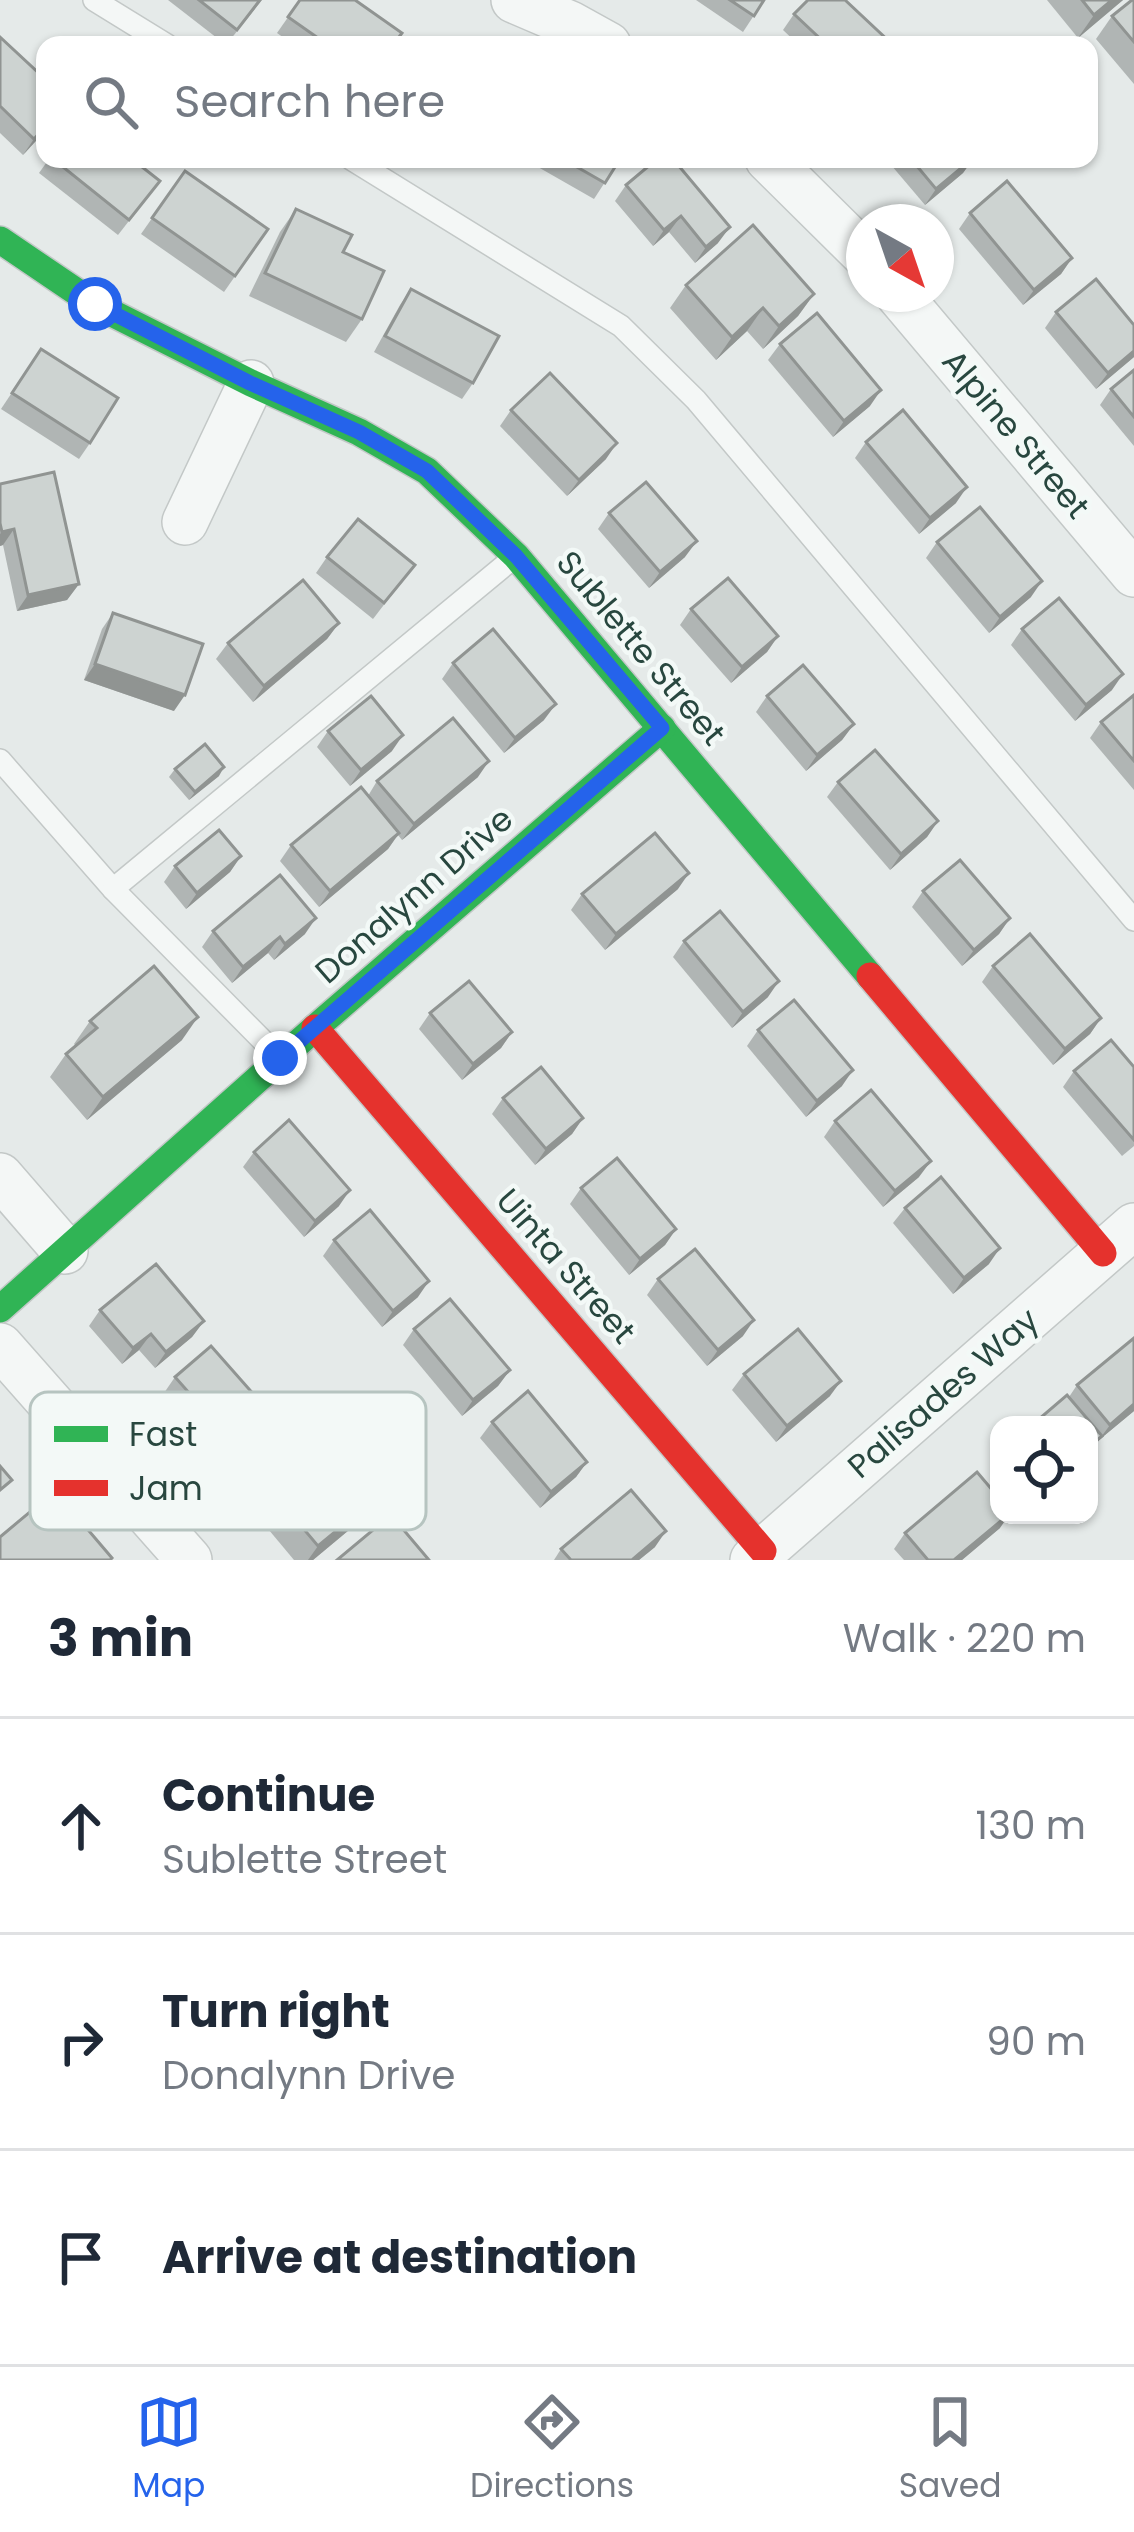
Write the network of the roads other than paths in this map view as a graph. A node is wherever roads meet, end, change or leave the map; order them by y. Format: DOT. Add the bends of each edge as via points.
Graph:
graph roads {
  1 [pos="94,0"];
  2 [pos="514,0"];
  3 [pos="152,36"];
  4 [pos="592,36"];
  5 [pos="366,168"];
  6 [pos="777,168"];
  7 [pos="846,236"];
  8 [pos="0,240"];
  9 [pos="913,312"];
  10 [pos="250,383"];
  11 [pos="185,522"];
  12 [pos="516,556"];
  13 [pos="1134,574"];
  14 [pos="662,728"];
  15 [pos="0,760"];
  16 [pos="113,889"];
  17 [pos="1134,920"];
  18 [pos="315,1028"];
  19 [pos="280,1058"];
  20 [pos="0,1176"];
  21 [pos="1118,1239"];
  22 [pos="65,1251"];
  23 [pos="0,1309"];
  24 [pos="0,1346"];
  25 [pos="41,1392"];
  26 [pos="163,1530"];
  27 [pos="758,1556"];
  28 [pos="189,1560"];
  1 -- 3 [label="lane"];
  2 -- 4 [label="street"];
  5 -- 17 [label="lane" via="621,326 711,418"];
  6 -- 7 [label="street"];
  8 -- 10 [label="street, Sublette Street" via="95,304"];
  9 -- 13 [label="street, Alpine Street"];
  10 -- 11 [label="street"];
  10 -- 12 [label="street, Sublette Street" via="427,471"];
  12 -- 14 [label="street, Sublette Street"];
  12 -- 16 [label="lane"];
  14 -- 18 [label="street, Donalynn Drive"];
  14 -- 21 [label="street, Sublette Street"];
  15 -- 16 [label="lane"];
  16 -- 19 [label="lane"];
  18 -- 19 [label="street, Donalynn Drive"];
  18 -- 27 [label="street, Uinta Street"];
  19 -- 22 [label="street, Donalynn Drive"];
  20 -- 22 [label="street"];
  21 -- 27 [label="street, Palisades Way"];
  22 -- 23 [label="street, Donalynn Drive"];
  24 -- 25 [label="street"];
  26 -- 28 [label="street"];
}
